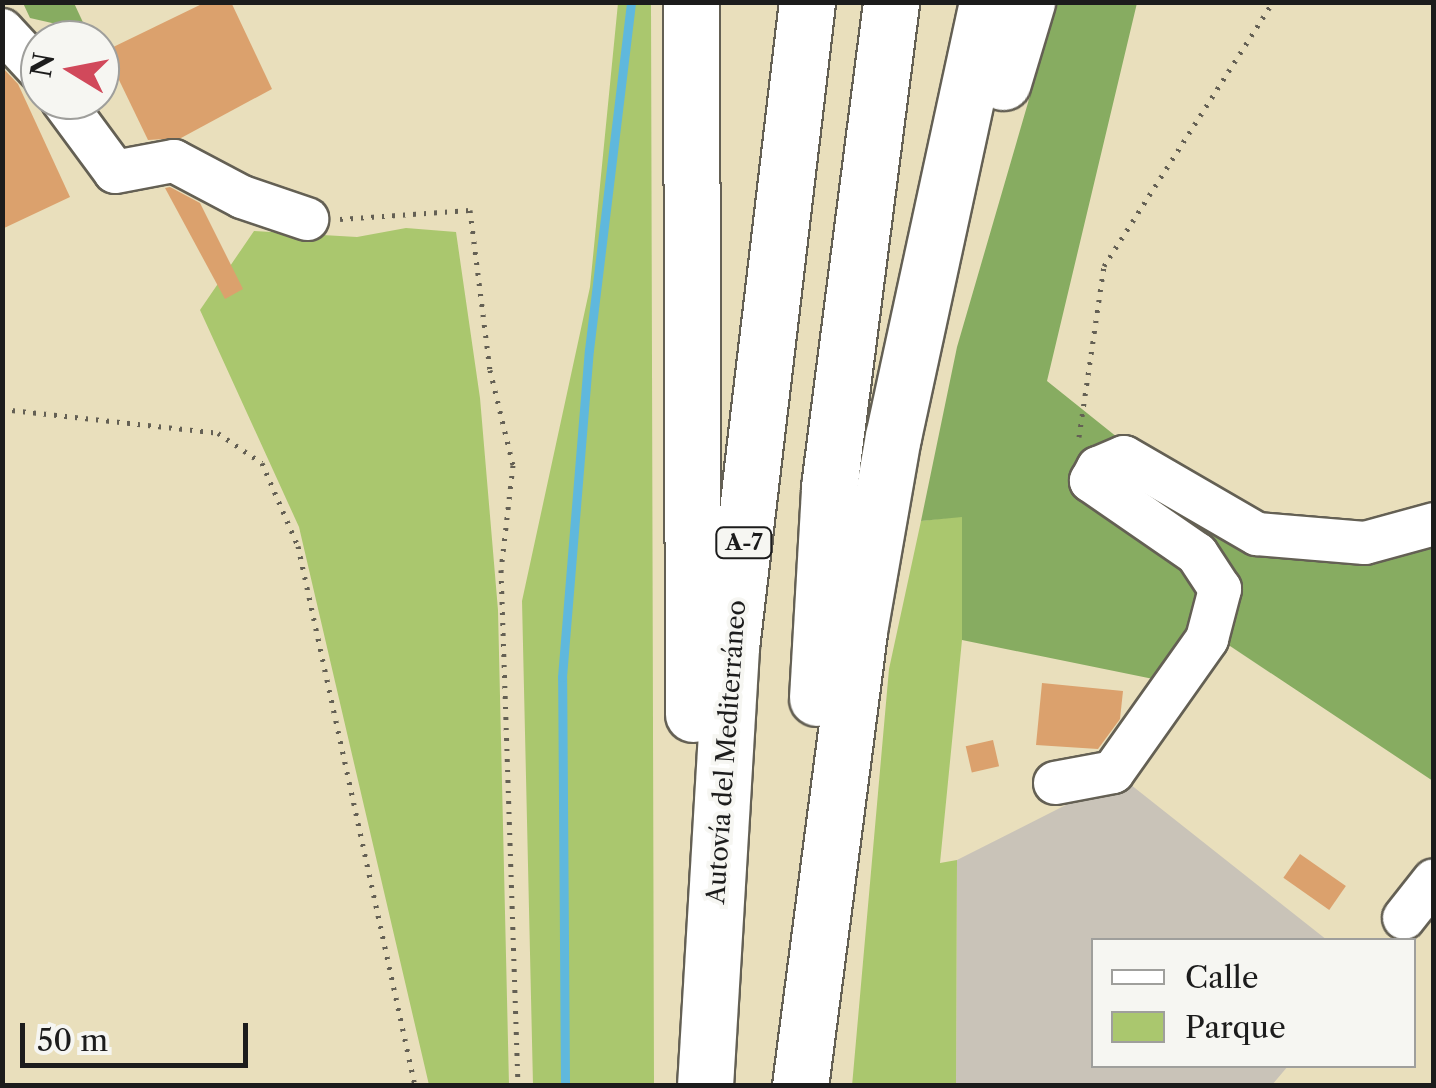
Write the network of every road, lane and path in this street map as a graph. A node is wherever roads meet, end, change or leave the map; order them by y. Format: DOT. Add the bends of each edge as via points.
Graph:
graph roads {
  1 [pos="692,2"];
  2 [pos="808,2"];
  3 [pos="891,2"];
  4 [pos="987,2"];
  5 [pos="1027,2"];
  6 [pos="1272,2"];
  7 [pos="2,30"];
  8 [pos="20,49"];
  9 [pos="77,120"];
  10 [pos="307,219"];
  11 [pos="913,344"];
  12 [pos="2,409"];
  13 [pos="1091,481"];
  14 [pos="1434,524"];
  15 [pos="1055,783"];
  16 [pos="1434,880"];
  17 [pos="1404,918"];
  18 [pos="414,1086"];
  19 [pos="518,1086"];
  20 [pos="694,1086"];
  21 [pos="705,1086"];
  22 [pos="798,1086"];
  1 -- 20 [label="highway"];
  2 -- 21 [label="highway, Autovía del Mediterráneo / A-7" via="731,646"];
  3 -- 22 [label="highway" via="829,488"];
  4 -- 11 [label="highway"];
  5 -- 11 [label="highway" via="939,288"];
  6 -- 13 [label="path" via="1104,266 1086,358 1076,471"];
  7 -- 8 [label="street"];
  9 -- 10 [label="street" via="115,172 174,162 242,197"];
  10 -- 19 [label="path" via="470,210 490,370 513,465 501,570"];
  11 -- 22 [label="highway" via="859,631"];
  12 -- 18 [label="path" via="218,432 262,463 298,546"];
  13 -- 14 [label="street" via="1098,468 1124,456 1256,534 1365,543"];
  13 -- 15 [label="street" via="1197,554 1220,589 1207,639 1112,772"];
  16 -- 17 [label="street"];
}
